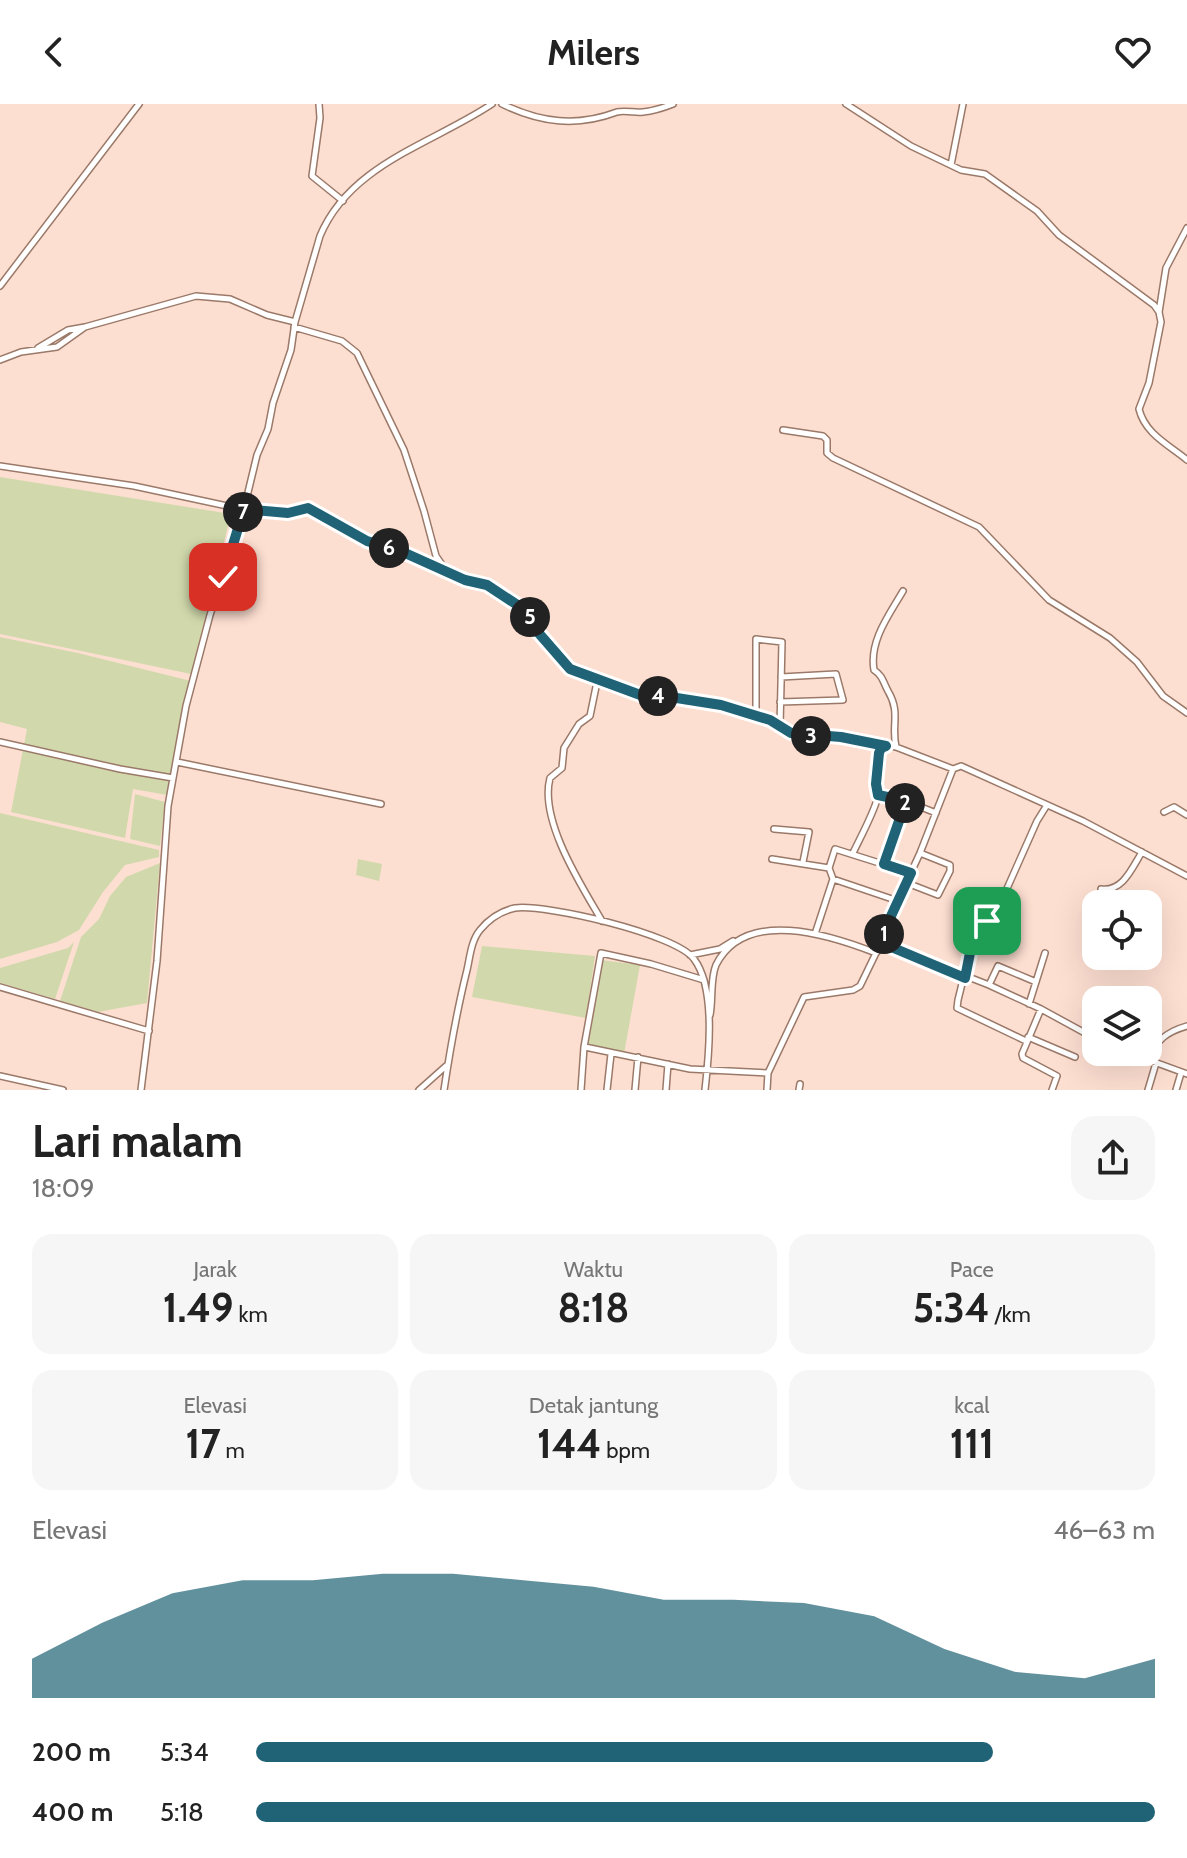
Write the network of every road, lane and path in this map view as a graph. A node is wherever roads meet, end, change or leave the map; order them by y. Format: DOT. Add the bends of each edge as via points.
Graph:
graph roads {
  1 [pos="139,104"];
  2 [pos="319,104"];
  3 [pos="492,104"];
  4 [pos="502,104"];
  5 [pos="673,104"];
  6 [pos="846,104"];
  7 [pos="963,104"];
  8 [pos="951,165"];
  9 [pos="343,201"];
  10 [pos="1187,228"];
  11 [pos="0,286"];
  12 [pos="1159,312"];
  13 [pos="294,324"];
  14 [pos="0,360"];
  15 [pos="783,430"];
  16 [pos="1187,460"];
  17 [pos="0,466"];
  18 [pos="244,509"];
  19 [pos="445,569"];
  20 [pos="903,591"];
  21 [pos="598,677"];
  22 [pos="781,677"];
  23 [pos="780,702"];
  24 [pos="1187,713"];
  25 [pos="756,717"];
  26 [pos="779,727"];
  27 [pos="0,742"];
  28 [pos="886,746"];
  29 [pos="896,747"];
  30 [pos="177,762"];
  31 [pos="953,769"];
  32 [pos="173,778"];
  33 [pos="878,795"];
  34 [pos="906,801"];
  35 [pos="381,804"];
  36 [pos="1047,805"];
  37 [pos="1164,812"];
  38 [pos="936,813"];
  39 [pos="1187,815"];
  40 [pos="774,829"];
  41 [pos="1142,852"];
  42 [pos="853,853"];
  43 [pos="920,853"];
  44 [pos="772,859"];
  45 [pos="803,862"];
  46 [pos="884,864"];
  47 [pos="829,868"];
  48 [pos="911,873"];
  49 [pos="1187,876"];
  50 [pos="833,879"];
  51 [pos="907,883"];
  52 [pos="1101,889"];
  53 [pos="898,901"];
  54 [pos="602,921"];
  55 [pos="815,934"];
  56 [pos="737,939"];
  57 [pos="884,944"];
  58 [pos="876,953"];
  59 [pos="1045,953"];
  60 [pos="690,955"];
  61 [pos="965,978"];
  62 [pos="704,980"];
  63 [pos="1036,982"];
  64 [pos="989,985"];
  65 [pos="0,987"];
  66 [pos="1029,1004"];
  67 [pos="1041,1009"];
  68 [pos="708,1024"];
  69 [pos="1187,1026"];
  70 [pos="149,1031"];
  71 [pos="1082,1031"];
  72 [pos="1162,1037"];
  73 [pos="1027,1039"];
  74 [pos="584,1047"];
  75 [pos="611,1054"];
  76 [pos="638,1057"];
  77 [pos="1075,1057"];
  78 [pos="668,1064"];
  79 [pos="1162,1065"];
  80 [pos="447,1066"];
  81 [pos="1153,1066"];
  82 [pos="706,1069"];
  83 [pos="768,1073"];
  84 [pos="1184,1074"];
  85 [pos="0,1076"];
  86 [pos="63,1090"];
  87 [pos="141,1090"];
  88 [pos="419,1090"];
  89 [pos="444,1090"];
  90 [pos="581,1090"];
  91 [pos="607,1090"];
  92 [pos="635,1090"];
  93 [pos="666,1090"];
  94 [pos="705,1090"];
  95 [pos="767,1090"];
  96 [pos="1052,1090"];
  97 [pos="1148,1090"];
  98 [pos="1176,1090"];
  1 -- 11 [label="street"];
  2 -- 9 [label="street" via="312,176"];
  3 -- 9 [label="street" via="381,166"];
  4 -- 5 [label="street" via="564,123"];
  6 -- 8 [label="street"];
  7 -- 8 [label="street"];
  8 -- 12 [label="street" via="985,174"];
  9 -- 13 [label="street" via="320,236"];
  10 -- 12 [label="street" via="1166,268"];
  12 -- 16 [label="street" via="1149,383 1139,409 1160,441"];
  13 -- 14 [label="street" via="230,299 196,296 68,330 37,349"];
  13 -- 18 [label="street"];
  13 -- 19 [label="street" via="342,341 357,353 404,450 436,556"];
  15 -- 24 [label="street" via="823,436 833,458 979,527 1049,600 1110,638 1163,696"];
  17 -- 18 [label="street"];
  18 -- 19 [label="street" via="288,513 308,508 367,541"];
  18 -- 30 [label="street" via="210,615"];
  19 -- 21 [label="street" via="487,585 528,612 564,665"];
  20 -- 29 [label="street" via="876,639 873,657 874,670 895,701"];
  21 -- 25 [label="street" via="643,696 721,705"];
  21 -- 54 [label="street" via="590,716 564,748 562,768 550,778 548,793 568,862"];
  22 -- 23 [label="street"];
  22 -- 23 [label="street" via="836,674 843,700"];
  22 -- 25 [label="street" via="782,642 756,639"];
  23 -- 26 [label="street"];
  25 -- 26 [label="street"];
  26 -- 28 [label="street" via="804,736"];
  27 -- 32 [label="street"];
  28 -- 29 [label="street"];
  28 -- 33 [label="street" via="879,753"];
  29 -- 31 [label="street"];
  30 -- 32 [label="street"];
  30 -- 35 [label="street"];
  31 -- 36 [label="street" via="961,766"];
  31 -- 38 [label="street"];
  32 -- 70 [label="street"];
  33 -- 34 [label="street"];
  33 -- 42 [label="street"];
  34 -- 38 [label="street"];
  34 -- 46 [label="street"];
  36 -- 41 [label="street"];
  36 -- 61 [label="street" via="1005,893 972,943"];
  37 -- 39 [label="street" via="1174,807"];
  38 -- 43 [label="street"];
  40 -- 45 [label="street" via="809,832"];
  41 -- 49 [label="street"];
  41 -- 52 [label="street" via="1123,881 1110,890"];
  42 -- 46 [label="street"];
  42 -- 47 [label="street" via="835,849"];
  43 -- 48 [label="street"];
  43 -- 51 [label="street" via="950,865 944,886 938,895"];
  44 -- 45 [label="street"];
  45 -- 47 [label="street"];
  46 -- 48 [label="street"];
  47 -- 50 [label="street"];
  48 -- 51 [label="street"];
  50 -- 53 [label="street"];
  50 -- 55 [label="street"];
  51 -- 53 [label="street"];
  53 -- 57 [label="street"];
  54 -- 60 [label="street" via="663,938"];
  54 -- 80 [label="street" via="522,908 504,911 488,922 472,945"];
  55 -- 56 [label="street" via="766,931"];
  55 -- 58 [label="street"];
  56 -- 60 [label="street"];
  56 -- 68 [label="street" via="715,968"];
  57 -- 58 [label="street"];
  57 -- 61 [label="street"];
  58 -- 83 [label="street" via="860,986 804,997"];
  59 -- 63 [label="street"];
  60 -- 62 [label="street"];
  61 -- 64 [label="street"];
  61 -- 73 [label="street" via="957,1008"];
  62 -- 68 [label="street"];
  62 -- 74 [label="street" via="601,953"];
  63 -- 64 [label="street" via="998,966"];
  63 -- 66 [label="street"];
  64 -- 66 [label="street"];
  65 -- 70 [label="street"];
  66 -- 67 [label="street"];
  67 -- 71 [label="street"];
  67 -- 73 [label="street"];
  68 -- 82 [label="street"];
  69 -- 72 [label="street"];
  70 -- 87 [label="street"];
  73 -- 77 [label="street"];
  73 -- 96 [label="street" via="1023,1058 1057,1076"];
  74 -- 75 [label="street"];
  74 -- 90 [label="street"];
  75 -- 76 [label="street"];
  75 -- 91 [label="street"];
  76 -- 78 [label="street"];
  76 -- 92 [label="street"];
  78 -- 82 [label="street"];
  78 -- 93 [label="street"];
  79 -- 84 [label="street"];
  80 -- 88 [label="street"];
  80 -- 89 [label="street"];
  81 -- 97 [label="street"];
  82 -- 83 [label="street"];
  82 -- 94 [label="street"];
  83 -- 95 [label="street"];
  84 -- 98 [label="street"];
  85 -- 86 [label="street"];
}
